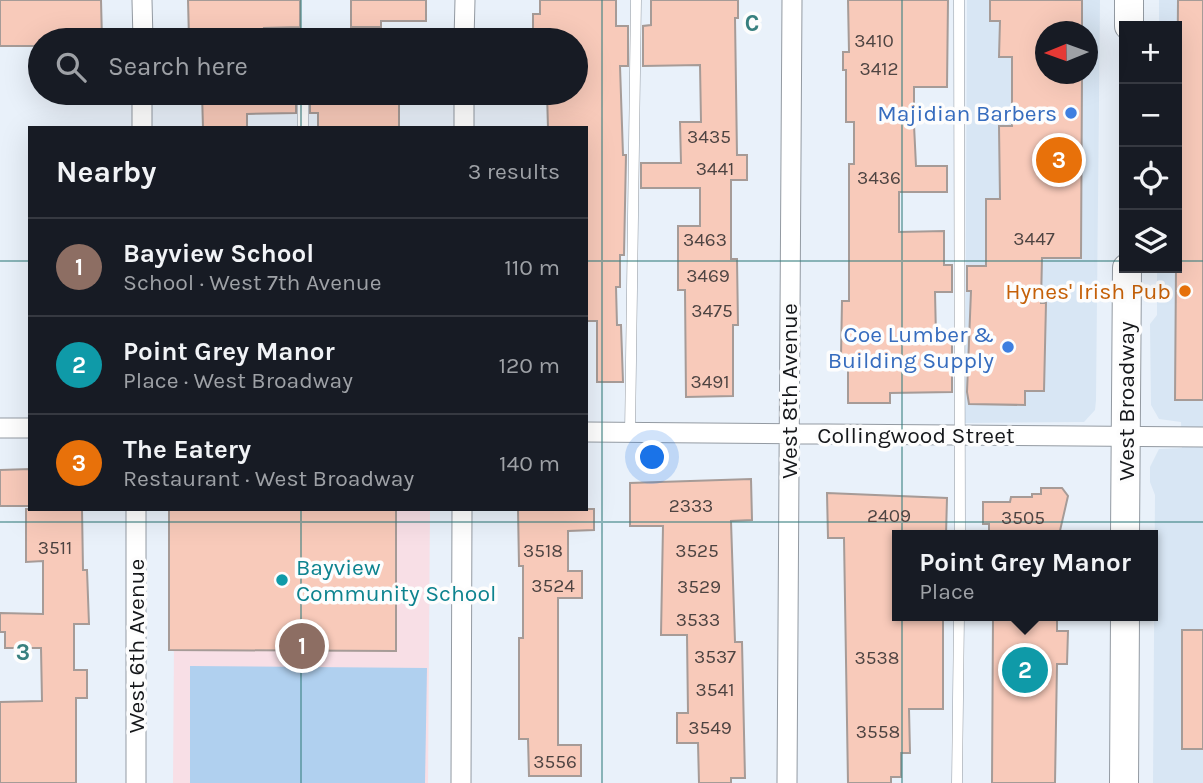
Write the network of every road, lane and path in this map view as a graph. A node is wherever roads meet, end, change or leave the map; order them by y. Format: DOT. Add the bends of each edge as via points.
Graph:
graph roads {
  1 [pos="142,0"];
  2 [pos="465,0"];
  3 [pos="636,0"];
  4 [pos="792,0"];
  5 [pos="959,0"];
  6 [pos="1129,0"];
  7 [pos="1129,21"];
  8 [pos="143,28"];
  9 [pos="464,28"];
  10 [pos="142,105"];
  11 [pos="303,105"];
  12 [pos="464,105"];
  13 [pos="142,126"];
  14 [pos="303,126"];
  15 [pos="464,126"];
  16 [pos="1128,273"];
  17 [pos="0,428"];
  18 [pos="28,428"];
  19 [pos="588,432"];
  20 [pos="630,433"];
  21 [pos="789,434"];
  22 [pos="959,435"];
  23 [pos="1126,436"];
  24 [pos="1203,437"];
  25 [pos="136,511"];
  26 [pos="462,511"];
  27 [pos="960,530"];
  28 [pos="1125,530"];
  29 [pos="959,621"];
  30 [pos="1125,621"];
  31 [pos="136,783"];
  32 [pos="461,783"];
  33 [pos="787,783"];
  34 [pos="957,783"];
  35 [pos="1124,783"];
  1 -- 8 [label="street"];
  2 -- 9 [label="street"];
  3 -- 20 [label="lane"];
  4 -- 21 [label="street, West 8th Avenue"];
  5 -- 22 [label="lane"];
  6 -- 7 [label="main road"];
  10 -- 13 [label="street"];
  11 -- 14 [label="lane"];
  12 -- 15 [label="street"];
  16 -- 23 [label="main road, West Broadway"];
  17 -- 18 [label="street"];
  19 -- 20 [label="street, Collingwood Street"];
  20 -- 21 [label="street, Collingwood Street"];
  21 -- 22 [label="street, Collingwood Street"];
  21 -- 33 [label="street, West 8th Avenue"];
  22 -- 23 [label="street, Collingwood Street"];
  22 -- 27 [label="lane"];
  23 -- 24 [label="street, Collingwood Street"];
  23 -- 28 [label="main road, West Broadway"];
  25 -- 31 [label="street, West 6th Avenue"];
  26 -- 32 [label="street"];
  29 -- 34 [label="lane"];
  30 -- 35 [label="main road"];
}
